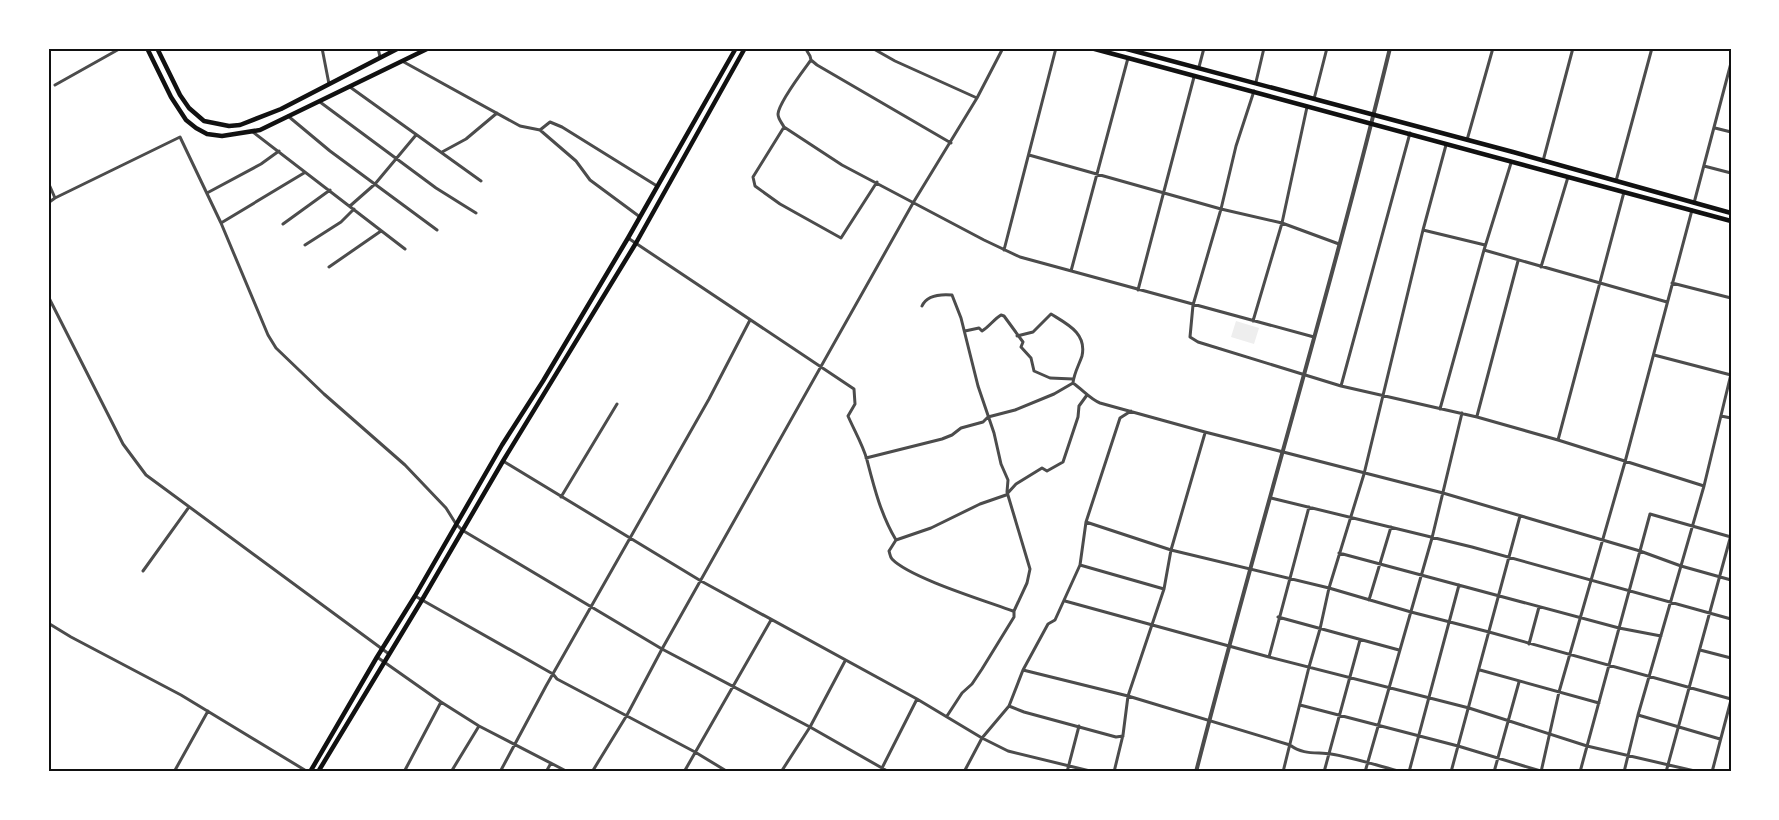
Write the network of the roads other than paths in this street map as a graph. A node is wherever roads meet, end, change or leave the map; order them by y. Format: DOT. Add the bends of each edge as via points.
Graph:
graph roads {
  1 [pos="121,48"];
  2 [pos="147,48"];
  3 [pos="157,48"];
  4 [pos="322,48"];
  5 [pos="378,48"];
  6 [pos="399,48"];
  7 [pos="429,48"];
  8 [pos="736,48"];
  9 [pos="745,48"];
  10 [pos="808,48"];
  11 [pos="872,48"];
  12 [pos="1003,48"];
  13 [pos="1056,48"];
  14 [pos="1091,48"];
  15 [pos="1123,48"];
  16 [pos="1204,48"];
  17 [pos="1264,48"];
  18 [pos="1327,48"];
  19 [pos="1390,48"];
  20 [pos="1493,48"];
  21 [pos="1573,48"];
  22 [pos="1652,48"];
  23 [pos="1132,49"];
  24 [pos="380,57"];
  25 [pos="1128,58"];
  26 [pos="811,60"];
  27 [pos="402,61"];
  28 [pos="1731,63"];
  29 [pos="1198,69"];
  30 [pos="722,74"];
  31 [pos="1194,76"];
  32 [pos="729,78"];
  33 [pos="1255,84"];
  34 [pos="55,85"];
  35 [pos="329,85"];
  36 [pos="350,87"];
  37 [pos="1254,91"];
  38 [pos="978,98"];
  39 [pos="1314,99"];
  40 [pos="320,102"];
  41 [pos="1308,105"];
  42 [pos="497,113"];
  43 [pos="1374,116"];
  44 [pos="288,117"];
  45 [pos="1372,123"];
  46 [pos="783,127"];
  47 [pos="1715,128"];
  48 [pos="540,130"];
  49 [pos="253,132"];
  50 [pos="1731,132"];
  51 [pos="1410,133"];
  52 [pos="416,135"];
  53 [pos="1467,140"];
  54 [pos="951,143"];
  55 [pos="1447,143"];
  56 [pos="279,151"];
  57 [pos="442,152"];
  58 [pos="1029,155"];
  59 [pos="395,159"];
  60 [pos="1511,161"];
  61 [pos="1543,161"];
  62 [pos="1704,166"];
  63 [pos="305,172"];
  64 [pos="1097,173"];
  65 [pos="1731,173"];
  66 [pos="1568,176"];
  67 [pos="481,181"];
  68 [pos="1616,181"];
  69 [pos="48,182"];
  70 [pos="877,182"];
  71 [pos="375,184"];
  72 [pos="657,186"];
  73 [pos="330,190"];
  74 [pos="1624,192"];
  75 [pos="207,193"];
  76 [pos="1165,193"];
  77 [pos="55,198"];
  78 [pos="48,203"];
  79 [pos="913,203"];
  80 [pos="1694,203"];
  81 [pos="350,206"];
  82 [pos="354,209"];
  83 [pos="1221,209"];
  84 [pos="1692,210"];
  85 [pos="476,213"];
  86 [pos="1731,213"];
  87 [pos="640,218"];
  88 [pos="1731,221"];
  89 [pos="221,223"];
  90 [pos="1282,223"];
  91 [pos="283,224"];
  92 [pos="437,230"];
  93 [pos="1423,230"];
  94 [pos="381,231"];
  95 [pos="628,238"];
  96 [pos="636,243"];
  97 [pos="1339,244"];
  98 [pos="305,245"];
  99 [pos="1485,245"];
  100 [pos="405,249"];
  101 [pos="1004,250"];
  102 [pos="1484,250"];
  103 [pos="1518,261"];
  104 [pos="329,267"];
  105 [pos="1541,267"];
  106 [pos="1071,271"];
  107 [pos="1672,283"];
  108 [pos="1599,284"];
  109 [pos="1138,290"];
  110 [pos="48,296"];
  111 [pos="1731,298"];
  112 [pos="1667,302"];
  113 [pos="1193,305"];
  114 [pos="921,306"];
  115 [pos="750,320"];
  116 [pos="1253,321"];
  117 [pos="965,331"];
  118 [pos="1017,336"];
  119 [pos="1314,337"];
  120 [pos="1654,355"];
  121 [pos="822,367"];
  122 [pos="1304,375"];
  123 [pos="1731,375"];
  124 [pos="1073,381"];
  125 [pos="1341,386"];
  126 [pos="1088,395"];
  127 [pos="1382,395"];
  128 [pos="618,404"];
  129 [pos="1440,409"];
  130 [pos="1131,411"];
  131 [pos="1462,413"];
  132 [pos="1721,416"];
  133 [pos="988,417"];
  134 [pos="1477,417"];
  135 [pos="1731,418"];
  136 [pos="1205,432"];
  137 [pos="1558,440"];
  138 [pos="1284,451"];
  139 [pos="866,458"];
  140 [pos="503,460"];
  141 [pos="1625,462"];
  142 [pos="1364,474"];
  143 [pos="1704,486"];
  144 [pos="1007,492"];
  145 [pos="1443,493"];
  146 [pos="561,497"];
  147 [pos="1270,498"];
  148 [pos="189,507"];
  149 [pos="1309,507"];
  150 [pos="1521,516"];
  151 [pos="1351,518"];
  152 [pos="1086,522"];
  153 [pos="456,524"];
  154 [pos="1692,526"];
  155 [pos="1391,527"];
  156 [pos="462,530"];
  157 [pos="1731,536"];
  158 [pos="630,538"];
  159 [pos="1432,538"];
  160 [pos="896,540"];
  161 [pos="1603,540"];
  162 [pos="1172,550"];
  163 [pos="1640,551"];
  164 [pos="1339,553"];
  165 [pos="1510,558"];
  166 [pos="1080,565"];
  167 [pos="1380,565"];
  168 [pos="1681,566"];
  169 [pos="1249,569"];
  170 [pos="143,571"];
  171 [pos="1422,574"];
  172 [pos="1290,578"];
  173 [pos="1719,578"];
  174 [pos="1590,579"];
  175 [pos="1731,580"];
  176 [pos="701,581"];
  177 [pos="1459,585"];
  178 [pos="1329,588"];
  179 [pos="1164,589"];
  180 [pos="1629,591"];
  181 [pos="1500,595"];
  182 [pos="415,596"];
  183 [pos="422,600"];
  184 [pos="1370,600"];
  185 [pos="1065,601"];
  186 [pos="1670,602"];
  187 [pos="1539,606"];
  188 [pos="590,608"];
  189 [pos="1014,611"];
  190 [pos="1411,612"];
  191 [pos="1710,614"];
  192 [pos="1580,616"];
  193 [pos="1278,617"];
  194 [pos="1731,619"];
  195 [pos="771,620"];
  196 [pos="1450,622"];
  197 [pos="48,623"];
  198 [pos="1153,624"];
  199 [pos="1619,628"];
  200 [pos="1320,629"];
  201 [pos="1489,632"];
  202 [pos="1661,636"];
  203 [pos="1360,640"];
  204 [pos="1529,644"];
  205 [pos="1228,646"];
  206 [pos="382,649"];
  207 [pos="662,649"];
  208 [pos="1399,650"];
  209 [pos="1700,650"];
  210 [pos="389,654"];
  211 [pos="1570,654"];
  212 [pos="377,657"];
  213 [pos="1269,657"];
  214 [pos="1731,658"];
  215 [pos="846,661"];
  216 [pos="384,662"];
  217 [pos="1610,666"];
  218 [pos="1309,667"];
  219 [pos="1023,670"];
  220 [pos="1480,670"];
  221 [pos="553,674"];
  222 [pos="1649,676"];
  223 [pos="1349,677"];
  224 [pos="1519,682"];
  225 [pos="1389,687"];
  226 [pos="1689,688"];
  227 [pos="734,689"];
  228 [pos="1559,692"];
  229 [pos="1128,696"];
  230 [pos="1429,698"];
  231 [pos="917,699"];
  232 [pos="1731,699"];
  233 [pos="441,702"];
  234 [pos="1599,703"];
  235 [pos="1300,705"];
  236 [pos="349,706"];
  237 [pos="1009,706"];
  238 [pos="1469,708"];
  239 [pos="355,710"];
  240 [pos="208,711"];
  241 [pos="627,715"];
  242 [pos="1638,715"];
  243 [pos="946,716"];
  244 [pos="1340,716"];
  245 [pos="1508,719"];
  246 [pos="1210,721"];
  247 [pos="479,726"];
  248 [pos="1079,726"];
  249 [pos="1377,726"];
  250 [pos="810,727"];
  251 [pos="1679,727"];
  252 [pos="1548,732"];
  253 [pos="1123,735"];
  254 [pos="1418,735"];
  255 [pos="982,738"];
  256 [pos="1720,739"];
  257 [pos="1290,745"];
  258 [pos="515,746"];
  259 [pos="1458,746"];
  260 [pos="1587,746"];
  261 [pos="695,752"];
  262 [pos="1329,754"];
  263 [pos="1629,754"];
  264 [pos="1498,757"];
  265 [pos="551,763"];
  266 [pos="1367,763"];
  267 [pos="1068,765"];
  268 [pos="1668,765"];
  269 [pos="881,770"];
  270 [pos="405,771"];
  271 [pos="965,771"];
  272 [pos="174,772"];
  273 [pos="309,772"];
  274 [pos="318,772"];
  275 [pos="411,772"];
  276 [pos="451,772"];
  277 [pos="500,772"];
  278 [pos="546,772"];
  279 [pos="568,772"];
  280 [pos="592,772"];
  281 [pos="684,772"];
  282 [pos="728,772"];
  283 [pos="781,772"];
  284 [pos="889,772"];
  285 [pos="970,772"];
  286 [pos="1067,772"];
  287 [pos="1094,772"];
  288 [pos="1114,772"];
  289 [pos="1196,772"];
  290 [pos="1283,772"];
  291 [pos="1324,772"];
  292 [pos="1365,772"];
  293 [pos="1402,772"];
  294 [pos="1409,772"];
  295 [pos="1451,772"];
  296 [pos="1494,772"];
  297 [pos="1542,772"];
  298 [pos="1580,772"];
  299 [pos="1624,772"];
  300 [pos="1666,772"];
  301 [pos="1699,772"];
  302 [pos="1712,772"];
  1 -- 34 [label="street"];
  2 -- 49 [label="main road" via="171,98 196,129 222,136"];
  3 -- 35 [label="main road" via="189,108 204,121 221,126 253,121"];
  4 -- 35 [label="street"];
  5 -- 24 [label="street"];
  6 -- 24 [label="main road"];
  7 -- 27 [label="main road"];
  8 -- 30 [label="main road"];
  9 -- 32 [label="main road"];
  10 -- 26 [label="street"];
  11 -- 38 [label="street"];
  12 -- 38 [label="street"];
  13 -- 58 [label="street"];
  14 -- 25 [label="main road"];
  15 -- 23 [label="main road"];
  16 -- 29 [label="street"];
  17 -- 33 [label="street"];
  18 -- 39 [label="street"];
  19 -- 43 [label="street"];
  20 -- 53 [label="street"];
  21 -- 61 [label="street"];
  22 -- 68 [label="street"];
  23 -- 29 [label="main road"];
  24 -- 35 [label="main road"];
  25 -- 31 [label="main road"];
  25 -- 64 [label="street"];
  26 -- 46 [label="street" via="778,112"];
  26 -- 54 [label="street"];
  27 -- 36 [label="main road"];
  27 -- 42 [label="street"];
  28 -- 47 [label="street"];
  29 -- 33 [label="main road"];
  30 -- 32 [label="main road"];
  30 -- 72 [label="main road"];
  31 -- 37 [label="main road"];
  31 -- 76 [label="street"];
  32 -- 96 [label="main road"];
  33 -- 39 [label="main road"];
  36 -- 40 [label="main road"];
  36 -- 52 [label="street"];
  37 -- 41 [label="main road"];
  37 -- 83 [label="street"];
  38 -- 54 [label="street"];
  39 -- 43 [label="main road"];
  40 -- 44 [label="main road"];
  40 -- 59 [label="street"];
  41 -- 45 [label="main road"];
  41 -- 90 [label="street"];
  42 -- 48 [label="street" via="520,126"];
  42 -- 57 [label="street" via="466,139"];
  43 -- 45 [label="street"];
  43 -- 53 [label="main road"];
  44 -- 49 [label="main road"];
  44 -- 71 [label="street"];
  45 -- 51 [label="main road"];
  45 -- 97 [label="street"];
  46 -- 70 [label="street" via="842,165"];
  46 -- 70 [label="street" via="753,177 754,186 780,204 841,238"];
  47 -- 50 [label="street"];
  47 -- 62 [label="street"];
  48 -- 72 [label="street" via="550,122 562,127"];
  48 -- 87 [label="street" via="576,161 590,180"];
  49 -- 56 [label="street"];
  51 -- 55 [label="main road"];
  51 -- 125 [label="street"];
  52 -- 57 [label="street"];
  52 -- 59 [label="street"];
  53 -- 61 [label="main road"];
  54 -- 79 [label="street"];
  55 -- 60 [label="main road"];
  55 -- 93 [label="street"];
  56 -- 63 [label="street"];
  56 -- 75 [label="street"];
  57 -- 67 [label="street"];
  58 -- 64 [label="street"];
  58 -- 101 [label="street"];
  59 -- 71 [label="street"];
  59 -- 85 [label="street"];
  60 -- 66 [label="main road"];
  60 -- 99 [label="street"];
  61 -- 68 [label="main road"];
  62 -- 65 [label="street"];
  62 -- 80 [label="street"];
  63 -- 73 [label="street"];
  63 -- 89 [label="street"];
  64 -- 76 [label="street"];
  64 -- 106 [label="street"];
  66 -- 74 [label="main road"];
  66 -- 105 [label="street"];
  68 -- 80 [label="main road"];
  69 -- 77 [label="street"];
  70 -- 79 [label="street"];
  71 -- 81 [label="street"];
  71 -- 92 [label="street"];
  72 -- 87 [label="main road"];
  73 -- 81 [label="street"];
  73 -- 91 [label="street"];
  74 -- 84 [label="main road"];
  74 -- 108 [label="street"];
  75 -- 77 [label="street" via="180,137"];
  75 -- 89 [label="street"];
  76 -- 83 [label="street"];
  76 -- 109 [label="street"];
  77 -- 78 [label="street"];
  79 -- 101 [label="street"];
  79 -- 121 [label="street"];
  80 -- 86 [label="main road"];
  81 -- 82 [label="street"];
  82 -- 94 [label="street"];
  82 -- 98 [label="street"];
  83 -- 90 [label="street"];
  83 -- 113 [label="street"];
  84 -- 88 [label="main road"];
  84 -- 107 [label="street"];
  87 -- 95 [label="main road"];
  89 -- 153 [label="street" via="276,348 405,465"];
  90 -- 97 [label="street"];
  90 -- 116 [label="street"];
  93 -- 99 [label="street"];
  93 -- 127 [label="street"];
  94 -- 100 [label="street"];
  94 -- 104 [label="street"];
  95 -- 96 [label="street"];
  95 -- 153 [label="main road"];
  96 -- 115 [label="street"];
  96 -- 140 [label="main road"];
  97 -- 119 [label="street"];
  99 -- 102 [label="street"];
  101 -- 106 [label="street"];
  102 -- 103 [label="street"];
  102 -- 129 [label="street"];
  103 -- 105 [label="street"];
  103 -- 134 [label="street"];
  105 -- 108 [label="street"];
  106 -- 109 [label="street"];
  107 -- 111 [label="street"];
  107 -- 112 [label="street"];
  108 -- 112 [label="street"];
  108 -- 137 [label="street"];
  109 -- 113 [label="street"];
  110 -- 148 [label="street" via="131,456 146,475"];
  112 -- 120 [label="street"];
  113 -- 116 [label="street"];
  113 -- 122 [label="street" via="1190,337 1195,341"];
  114 -- 117 [label="street" via="934,296 952,295"];
  115 -- 121 [label="street"];
  115 -- 158 [label="street"];
  116 -- 119 [label="street"];
  117 -- 118 [label="street" via="988,329 1001,315"];
  117 -- 133 [label="street"];
  118 -- 124 [label="street" via="1038,375"];
  118 -- 124 [label="street" via="1033,332 1051,314 1079,333 1082,355"];
  119 -- 122 [label="street"];
  120 -- 123 [label="street"];
  120 -- 141 [label="street"];
  121 -- 139 [label="street" via="854,389 855,404 848,416"];
  121 -- 176 [label="street"];
  122 -- 125 [label="street"];
  122 -- 138 [label="street"];
  123 -- 132 [label="street"];
  124 -- 126 [label="street"];
  124 -- 133 [label="street" via="1045,398"];
  125 -- 127 [label="street"];
  126 -- 130 [label="street" via="1100,403"];
  126 -- 144 [label="street" via="1079,406 1063,462 1047,471 1042,468"];
  127 -- 129 [label="street"];
  127 -- 142 [label="street"];
  128 -- 146 [label="street"];
  129 -- 131 [label="street"];
  130 -- 136 [label="street"];
  130 -- 152 [label="street" via="1120,418"];
  131 -- 134 [label="street"];
  131 -- 145 [label="street"];
  132 -- 135 [label="street"];
  132 -- 143 [label="street"];
  133 -- 139 [label="street" via="942,439"];
  133 -- 144 [label="street" via="1008,480"];
  134 -- 137 [label="street"];
  136 -- 138 [label="street"];
  136 -- 162 [label="street"];
  137 -- 141 [label="street"];
  138 -- 142 [label="street"];
  138 -- 147 [label="street"];
  139 -- 160 [label="street"];
  140 -- 146 [label="street"];
  140 -- 156 [label="main road"];
  141 -- 143 [label="street"];
  141 -- 161 [label="street"];
  142 -- 145 [label="street"];
  142 -- 151 [label="street"];
  143 -- 154 [label="street"];
  144 -- 160 [label="street"];
  144 -- 189 [label="street" via="1030,569"];
  145 -- 150 [label="street"];
  145 -- 159 [label="street"];
  146 -- 158 [label="street"];
  147 -- 149 [label="street"];
  147 -- 169 [label="street"];
  148 -- 170 [label="street"];
  148 -- 206 [label="street"];
  149 -- 151 [label="street"];
  149 -- 172 [label="street"];
  150 -- 161 [label="street"];
  150 -- 165 [label="street"];
  151 -- 155 [label="street"];
  151 -- 164 [label="street"];
  152 -- 162 [label="street"];
  152 -- 166 [label="street"];
  153 -- 156 [label="street"];
  153 -- 182 [label="main road"];
  154 -- 157 [label="street"];
  154 -- 163 [label="street" via="1650,514"];
  154 -- 168 [label="street"];
  155 -- 159 [label="street"];
  155 -- 167 [label="street"];
  156 -- 183 [label="main road"];
  156 -- 188 [label="street"];
  157 -- 173 [label="street"];
  158 -- 176 [label="street"];
  158 -- 188 [label="street"];
  159 -- 165 [label="street"];
  159 -- 171 [label="street"];
  160 -- 189 [label="street" via="889,551 891,558 906,568"];
  161 -- 163 [label="street"];
  161 -- 174 [label="street"];
  162 -- 169 [label="street"];
  162 -- 179 [label="street"];
  163 -- 168 [label="street"];
  163 -- 180 [label="street"];
  164 -- 167 [label="street"];
  164 -- 178 [label="street"];
  165 -- 174 [label="street"];
  165 -- 181 [label="street"];
  166 -- 179 [label="street"];
  166 -- 185 [label="street"];
  167 -- 171 [label="street"];
  167 -- 184 [label="street"];
  168 -- 173 [label="street"];
  168 -- 186 [label="street"];
  169 -- 172 [label="street"];
  169 -- 205 [label="street"];
  171 -- 177 [label="street"];
  171 -- 190 [label="street"];
  172 -- 178 [label="street"];
  172 -- 193 [label="street"];
  173 -- 175 [label="street"];
  173 -- 191 [label="street"];
  174 -- 180 [label="street"];
  174 -- 192 [label="street"];
  176 -- 195 [label="street"];
  176 -- 207 [label="street"];
  177 -- 181 [label="street"];
  177 -- 196 [label="street"];
  178 -- 184 [label="street"];
  178 -- 200 [label="street"];
  179 -- 198 [label="street"];
  180 -- 186 [label="street"];
  180 -- 199 [label="street"];
  181 -- 187 [label="street"];
  181 -- 201 [label="street"];
  182 -- 183 [label="street"];
  182 -- 206 [label="main road"];
  183 -- 210 [label="main road"];
  183 -- 221 [label="street"];
  184 -- 190 [label="street"];
  185 -- 198 [label="street"];
  185 -- 219 [label="street"];
  186 -- 191 [label="street"];
  186 -- 202 [label="street"];
  187 -- 192 [label="street"];
  187 -- 204 [label="street"];
  188 -- 207 [label="street"];
  188 -- 221 [label="street"];
  189 -- 243 [label="street" via="982,669"];
  190 -- 196 [label="street"];
  190 -- 208 [label="street"];
  191 -- 194 [label="street"];
  191 -- 209 [label="street"];
  192 -- 199 [label="street"];
  192 -- 211 [label="street"];
  193 -- 200 [label="street"];
  193 -- 213 [label="street"];
  195 -- 215 [label="street"];
  195 -- 227 [label="street"];
  196 -- 201 [label="street"];
  196 -- 230 [label="street"];
  197 -- 240 [label="street"];
  198 -- 205 [label="street"];
  198 -- 229 [label="street"];
  199 -- 202 [label="street"];
  199 -- 217 [label="street"];
  200 -- 203 [label="street"];
  200 -- 218 [label="street"];
  201 -- 204 [label="street"];
  201 -- 220 [label="street"];
  202 -- 222 [label="street"];
  203 -- 208 [label="street"];
  203 -- 223 [label="street"];
  204 -- 211 [label="street"];
  205 -- 213 [label="street"];
  205 -- 246 [label="street"];
  206 -- 210 [label="street"];
  206 -- 212 [label="main road"];
  207 -- 227 [label="street"];
  207 -- 241 [label="street"];
  208 -- 225 [label="street"];
  209 -- 214 [label="street"];
  209 -- 226 [label="street"];
  210 -- 216 [label="main road"];
  211 -- 217 [label="street"];
  211 -- 228 [label="street"];
  212 -- 216 [label="street"];
  212 -- 236 [label="main road"];
  213 -- 218 [label="street"];
  215 -- 231 [label="street"];
  215 -- 250 [label="street"];
  216 -- 233 [label="street"];
  216 -- 239 [label="main road"];
  217 -- 222 [label="street"];
  217 -- 234 [label="street"];
  218 -- 223 [label="street"];
  218 -- 235 [label="street"];
  219 -- 229 [label="street"];
  219 -- 237 [label="street"];
  220 -- 224 [label="street"];
  220 -- 238 [label="street"];
  221 -- 241 [label="street"];
  221 -- 258 [label="street"];
  222 -- 226 [label="street"];
  222 -- 242 [label="street"];
  223 -- 225 [label="street"];
  223 -- 244 [label="street"];
  224 -- 228 [label="street"];
  224 -- 245 [label="street"];
  225 -- 230 [label="street"];
  225 -- 249 [label="street"];
  226 -- 232 [label="street"];
  226 -- 251 [label="street"];
  227 -- 250 [label="street"];
  227 -- 261 [label="street"];
  228 -- 234 [label="street"];
  228 -- 252 [label="street"];
  229 -- 246 [label="street"];
  229 -- 253 [label="street"];
  230 -- 238 [label="street"];
  230 -- 254 [label="street"];
  231 -- 243 [label="street"];
  231 -- 269 [label="street"];
  232 -- 256 [label="street"];
  233 -- 247 [label="street"];
  233 -- 270 [label="street"];
  234 -- 260 [label="street"];
  235 -- 244 [label="street"];
  235 -- 257 [label="street"];
  236 -- 239 [label="main road"];
  236 -- 273 [label="main road"];
  237 -- 248 [label="street"];
  237 -- 255 [label="street"];
  238 -- 245 [label="street"];
  238 -- 259 [label="street"];
  239 -- 274 [label="main road"];
  240 -- 272 [label="street"];
  240 -- 273 [label="street"];
  241 -- 261 [label="street"];
  241 -- 280 [label="street"];
  242 -- 251 [label="street"];
  242 -- 263 [label="street"];
  243 -- 255 [label="street"];
  244 -- 249 [label="street"];
  244 -- 262 [label="street"];
  245 -- 252 [label="street"];
  245 -- 264 [label="street"];
  246 -- 257 [label="street"];
  246 -- 289 [label="street"];
  247 -- 258 [label="street"];
  247 -- 276 [label="street"];
  248 -- 253 [label="street"];
  248 -- 267 [label="street"];
  249 -- 254 [label="street"];
  249 -- 266 [label="street"];
  250 -- 269 [label="street"];
  250 -- 283 [label="street"];
  251 -- 256 [label="street"];
  251 -- 268 [label="street"];
  252 -- 260 [label="street"];
  252 -- 297 [label="street"];
  253 -- 288 [label="street"];
  254 -- 259 [label="street"];
  254 -- 294 [label="street"];
  255 -- 267 [label="street" via="1008,751"];
  255 -- 271 [label="street"];
  256 -- 302 [label="street"];
  257 -- 262 [label="street" via="1296,750"];
  257 -- 290 [label="street"];
  258 -- 265 [label="street"];
  258 -- 277 [label="street"];
  259 -- 264 [label="street"];
  259 -- 295 [label="street"];
  260 -- 263 [label="street"];
  260 -- 298 [label="street"];
  261 -- 281 [label="street"];
  261 -- 282 [label="street"];
  262 -- 266 [label="street"];
  262 -- 291 [label="street"];
  263 -- 268 [label="street"];
  263 -- 299 [label="street"];
  264 -- 296 [label="street"];
  264 -- 297 [label="street"];
  265 -- 278 [label="street"];
  265 -- 279 [label="street"];
  266 -- 292 [label="street"];
  266 -- 293 [label="street"];
  267 -- 286 [label="street"];
  267 -- 287 [label="street"];
  268 -- 300 [label="street"];
  268 -- 301 [label="street"];
  269 -- 284 [label="street"];
  270 -- 275 [label="street"];
  271 -- 285 [label="street"];
}
